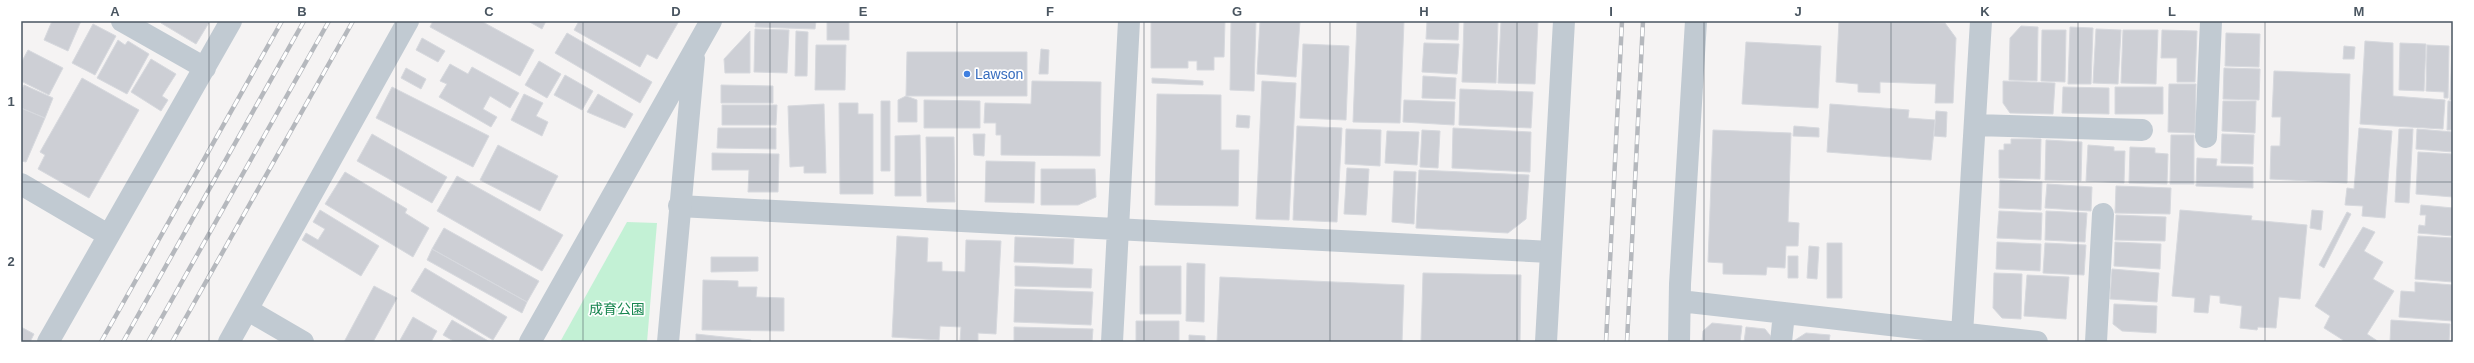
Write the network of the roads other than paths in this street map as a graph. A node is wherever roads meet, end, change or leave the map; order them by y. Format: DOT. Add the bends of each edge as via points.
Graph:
graph roads {
  1 [pos="122,21"];
  2 [pos="231,21"];
  3 [pos="408,21"];
  4 [pos="711,21"];
  5 [pos="1128,21"];
  6 [pos="1564,21"];
  7 [pos="1696,21"];
  8 [pos="1981,21"];
  9 [pos="2211,21"];
  10 [pos="694,50"];
  11 [pos="205,68"];
  12 [pos="1975,125"];
  13 [pos="2142,130"];
  14 [pos="2206,137"];
  15 [pos="21,184"];
  16 [pos="679,206"];
  17 [pos="2103,214"];
  18 [pos="1119,229"];
  19 [pos="108,235"];
  20 [pos="1550,252"];
  21 [pos="1680,301"];
  22 [pos="248,310"];
  23 [pos="1784,313"];
  24 [pos="1962,334"];
  25 [pos="48,342"];
  26 [pos="229,342"];
  27 [pos="303,342"];
  28 [pos="530,342"];
  29 [pos="668,342"];
  30 [pos="1112,342"];
  31 [pos="1546,342"];
  32 [pos="1679,342"];
  33 [pos="1781,342"];
  34 [pos="2037,342"];
  35 [pos="2096,342"];
  1 -- 11 [label="street"];
  2 -- 11 [label="street"];
  3 -- 22 [label="street"];
  4 -- 10 [label="street"];
  5 -- 18 [label="street"];
  6 -- 20 [label="street"];
  7 -- 21 [label="street"];
  8 -- 12 [label="street"];
  9 -- 14 [label="street"];
  10 -- 16 [label="street"];
  10 -- 28 [label="street"];
  11 -- 19 [label="street"];
  12 -- 13 [label="street"];
  12 -- 24 [label="street"];
  15 -- 19 [label="street"];
  16 -- 18 [label="street"];
  16 -- 29 [label="street"];
  17 -- 35 [label="street"];
  18 -- 20 [label="street"];
  18 -- 30 [label="street"];
  19 -- 25 [label="street"];
  20 -- 31 [label="street"];
  21 -- 23 [label="street"];
  21 -- 32 [label="street"];
  22 -- 26 [label="street"];
  22 -- 27 [label="street"];
  23 -- 24 [label="street"];
  23 -- 33 [label="street"];
  24 -- 34 [label="street"];
}
